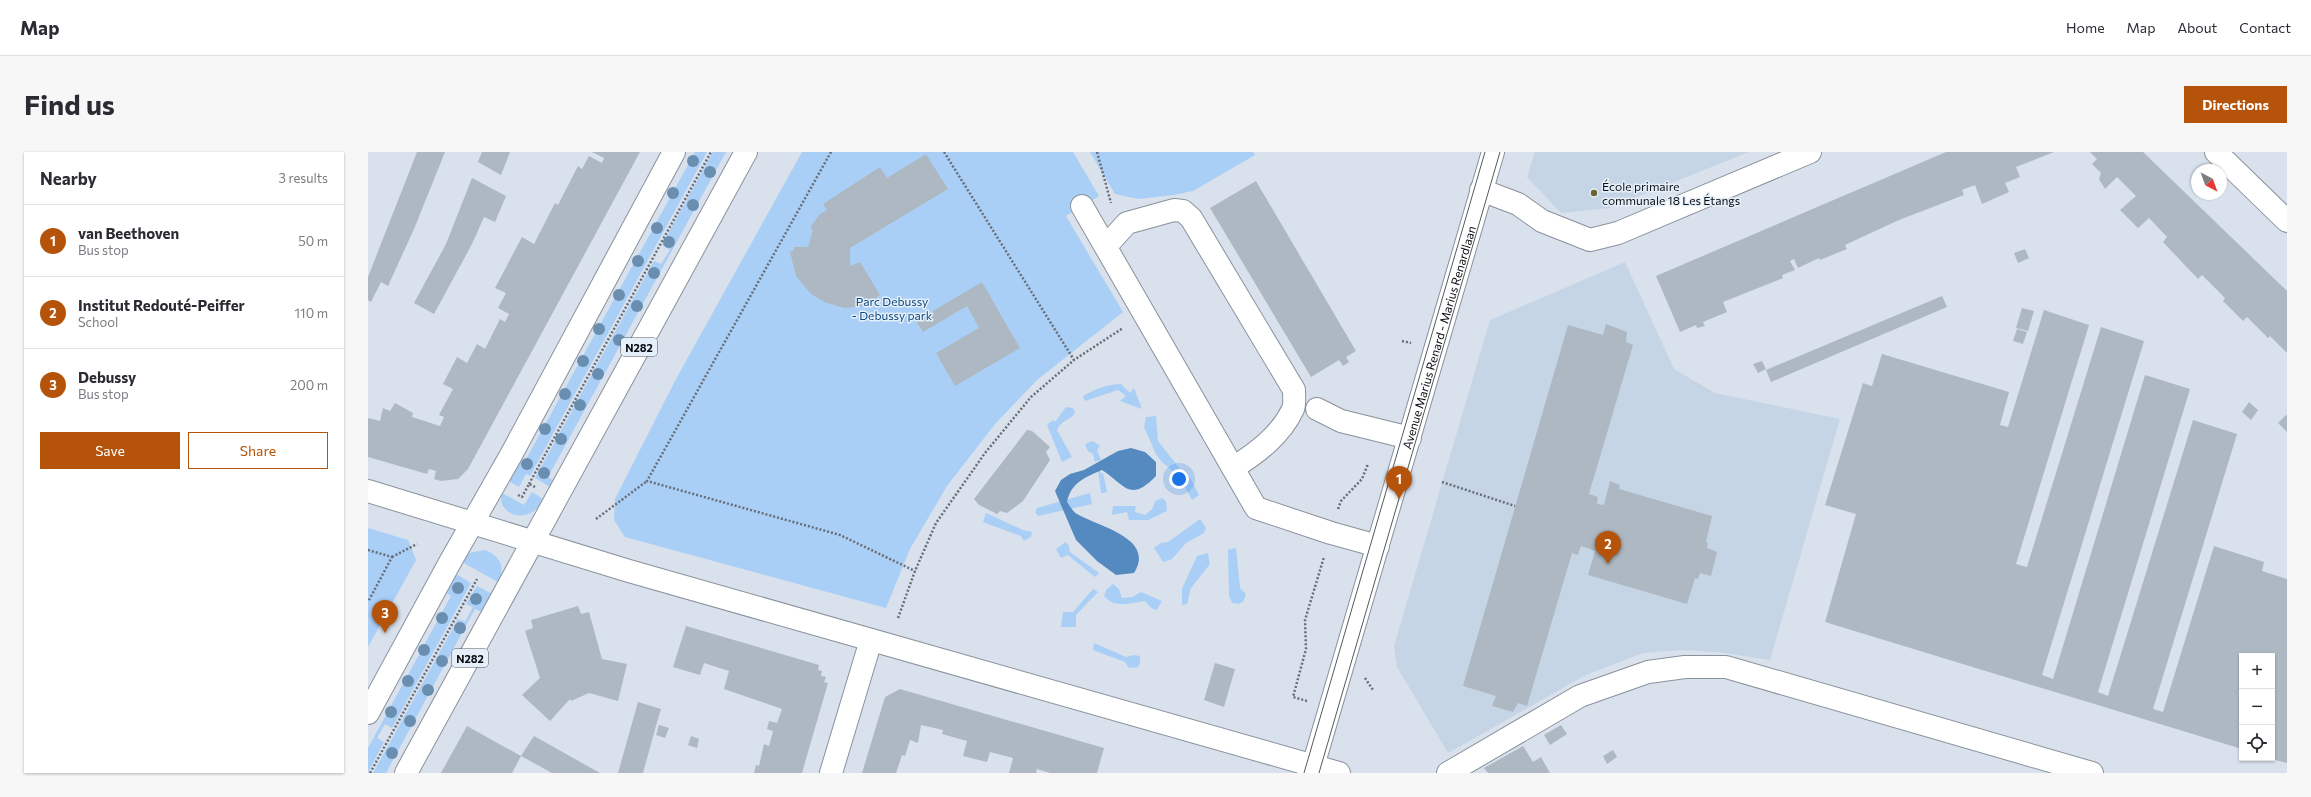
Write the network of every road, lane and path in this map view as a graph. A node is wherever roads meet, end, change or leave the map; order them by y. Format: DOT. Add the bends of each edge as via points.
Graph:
graph roads {
  1 [pos="674,152"];
  2 [pos="711,152"];
  3 [pos="746,152"];
  4 [pos="831,152"];
  5 [pos="944,152"];
  6 [pos="1097,152"];
  7 [pos="1492,152"];
  8 [pos="1810,152"];
  9 [pos="2216,152"];
  10 [pos="1481,190"];
  11 [pos="1109,192"];
  12 [pos="1082,206"];
  13 [pos="2287,221"];
  14 [pos="1106,245"];
  15 [pos="1124,328"];
  16 [pos="1402,341"];
  17 [pos="1413,344"];
  18 [pos="1074,360"];
  19 [pos="1317,409"];
  20 [pos="1410,438"];
  21 [pos="1368,464"];
  22 [pos="1233,468"];
  23 [pos="647,481"];
  24 [pos="1442,482"];
  25 [pos="529,484"];
  26 [pos="540,490"];
  27 [pos="368,492"];
  28 [pos="516,493"];
  29 [pos="1515,506"];
  30 [pos="1337,512"];
  31 [pos="596,519"];
  32 [pos="472,523"];
  33 [pos="532,542"];
  34 [pos="418,544"];
  35 [pos="1378,546"];
  36 [pos="368,550"];
  37 [pos="1325,555"];
  38 [pos="392,557"];
  39 [pos="915,572"];
  40 [pos="470,576"];
  41 [pos="477,579"];
  42 [pos="482,583"];
  43 [pos="368,602"];
  44 [pos="898,618"];
  45 [pos="871,640"];
  46 [pos="1365,678"];
  47 [pos="1373,690"];
  48 [pos="1311,702"];
  49 [pos="368,713"];
  50 [pos="1312,770"];
  51 [pos="370,773"];
  52 [pos="406,773"];
  53 [pos="831,773"];
  54 [pos="1339,773"];
  55 [pos="1448,773"];
  56 [pos="2092,773"];
  1 -- 32 [label="street"];
  2 -- 25 [label="path"];
  3 -- 33 [label="street, N282"];
  4 -- 23 [label="path"];
  5 -- 18 [label="path"];
  6 -- 11 [label="path"];
  7 -- 10 [label="street, Avenue Marius Renard - Marius Renardlaan"];
  8 -- 10 [label="street" via="1618,233 1590,240 1542,221 1518,204"];
  9 -- 13 [label="street"];
  10 -- 20 [label="street, Avenue Marius Renard - Marius Renardlaan"];
  12 -- 14 [label="street"];
  14 -- 22 [label="street"];
  14 -- 22 [label="street" via="1127,223 1174,210 1183,211 1191,218 1294,390 1293,408 1281,427 1261,450"];
  15 -- 18 [label="path"];
  16 -- 17 [label="path"];
  18 -- 39 [label="path" via="1031,397 985,453 936,524"];
  19 -- 20 [label="street" via="1341,421"];
  20 -- 35 [label="street, Avenue Marius Renard - Marius Renardlaan"];
  21 -- 30 [label="path" via="1362,479 1341,501"];
  22 -- 35 [label="street" via="1256,508"];
  23 -- 31 [label="path"];
  23 -- 39 [label="path" via="840,535"];
  24 -- 29 [label="path"];
  25 -- 26 [label="path"];
  25 -- 28 [label="path" via="522,497"];
  27 -- 32 [label="street"];
  32 -- 33 [label="street"];
  32 -- 49 [label="street"];
  33 -- 45 [label="street"];
  33 -- 52 [label="street, N282"];
  34 -- 38 [label="path"];
  35 -- 50 [label="street, Avenue Marius Renard - Marius Renardlaan"];
  36 -- 38 [label="path"];
  37 -- 48 [label="path" via="1305,620 1306,649 1293,697"];
  38 -- 43 [label="path"];
  39 -- 44 [label="path"];
  40 -- 41 [label="path"];
  41 -- 42 [label="path"];
  41 -- 51 [label="path"];
  45 -- 50 [label="street"];
  45 -- 53 [label="street"];
  46 -- 47 [label="path"];
  50 -- 54 [label="street"];
  55 -- 56 [label="street" via="1580,696 1648,672 1685,667 1726,667"];
}
